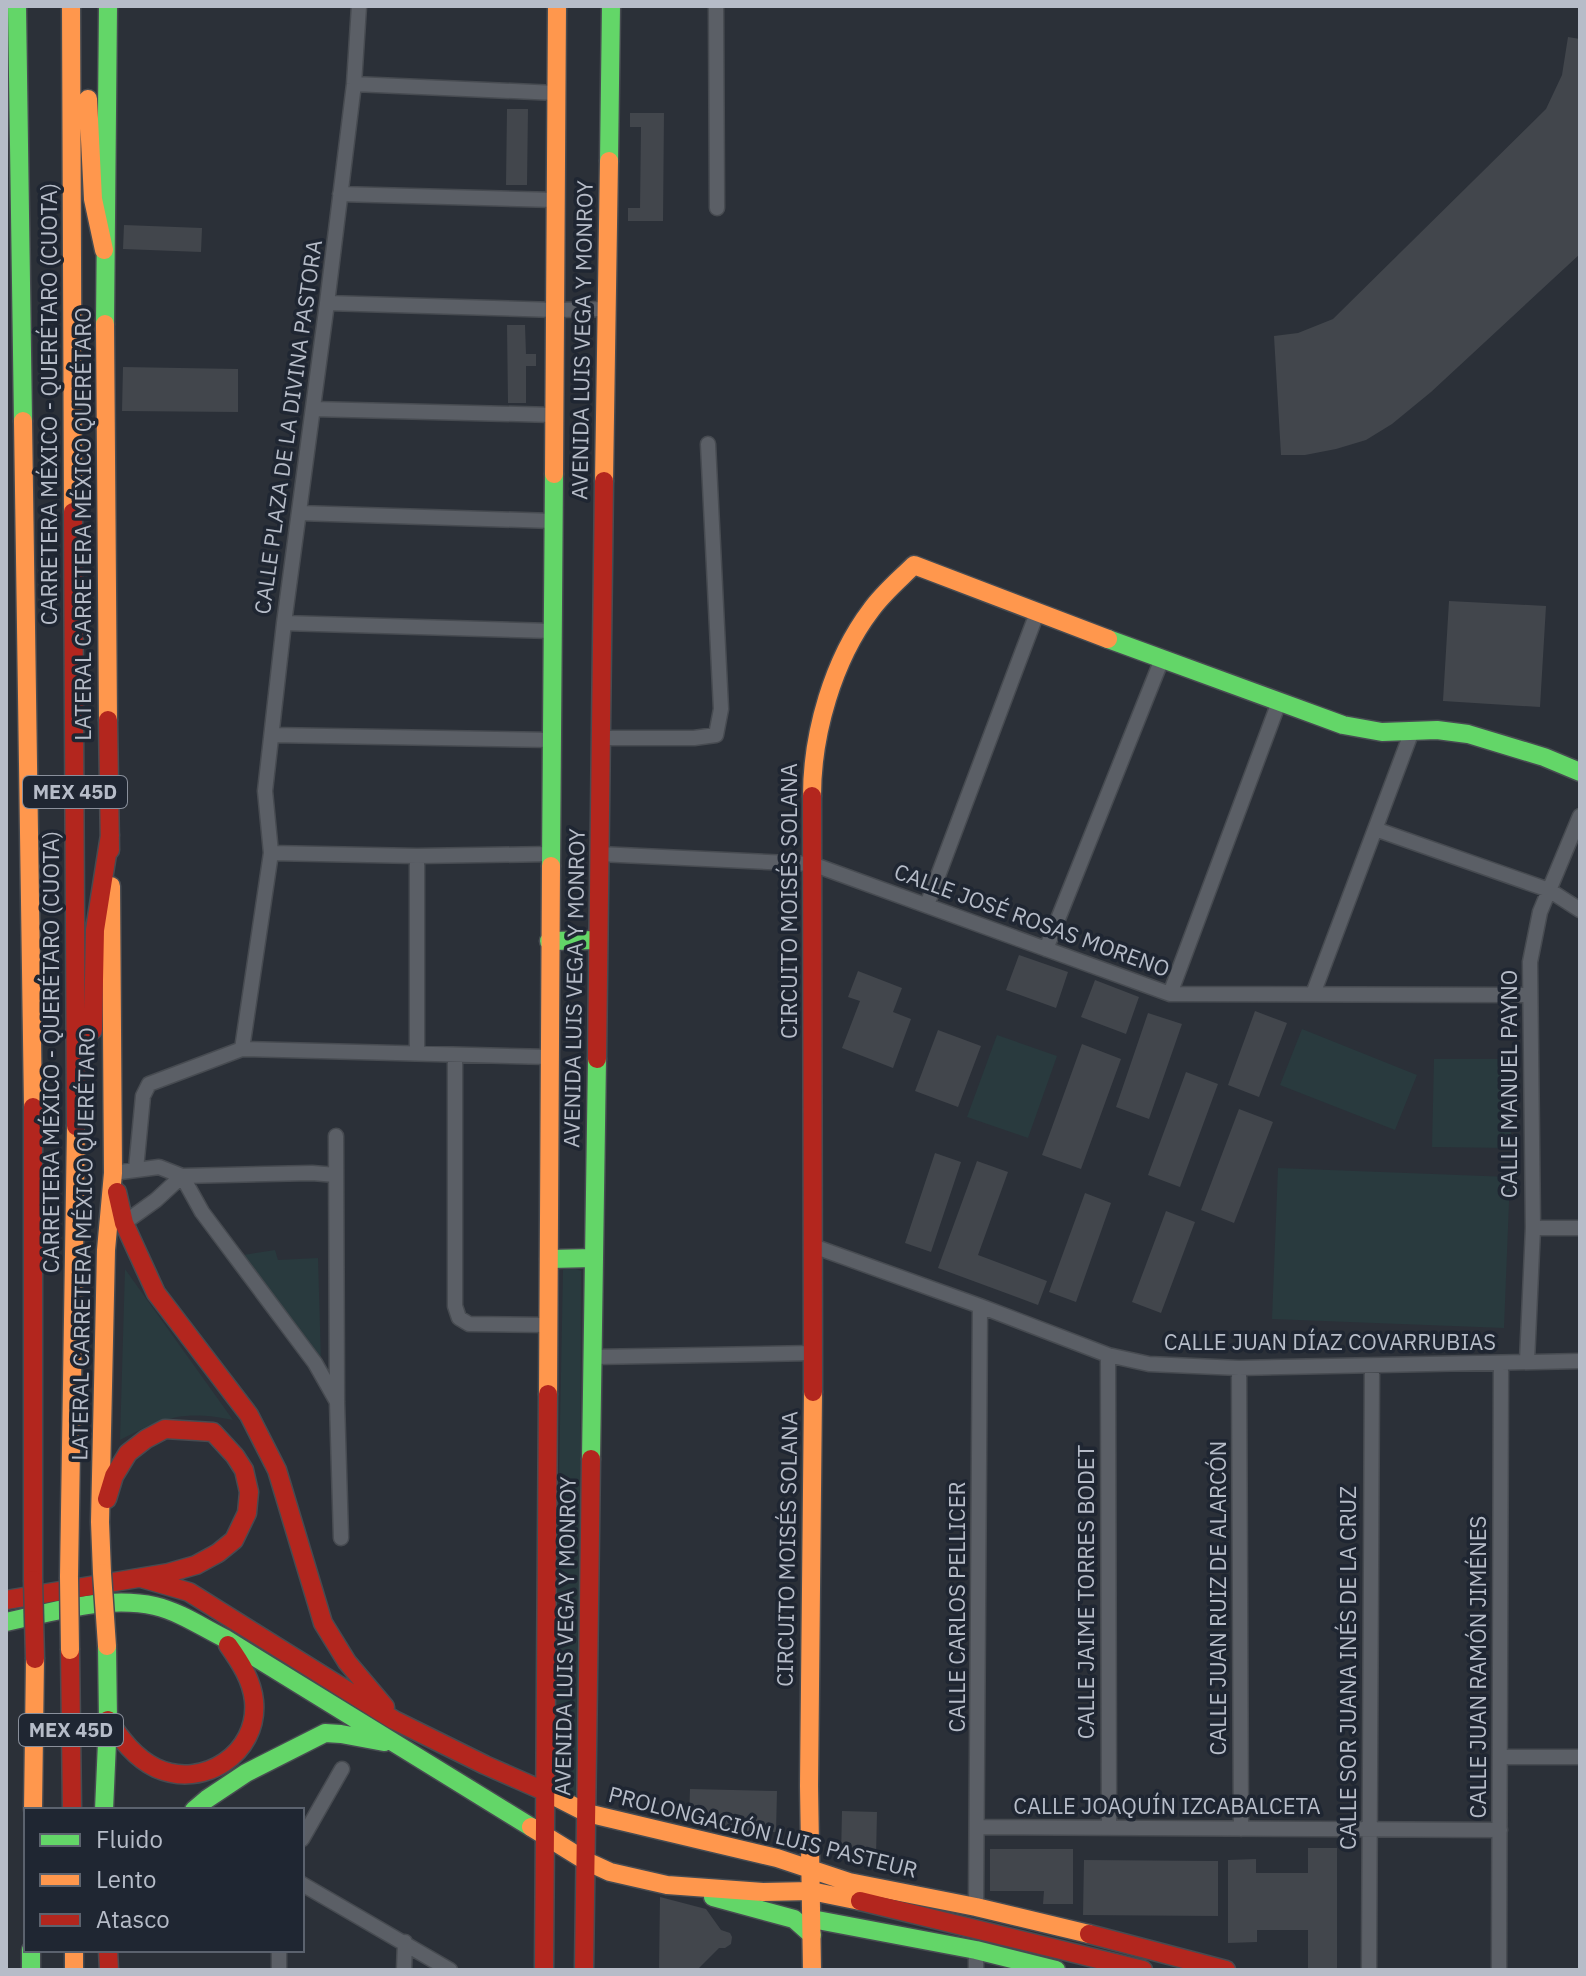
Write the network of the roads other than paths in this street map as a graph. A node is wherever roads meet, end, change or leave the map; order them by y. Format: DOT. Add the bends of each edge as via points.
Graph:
graph roads {
  1 [pos="16,6"];
  2 [pos="71,6"];
  3 [pos="80,6"];
  4 [pos="108,6"];
  5 [pos="359,6"];
  6 [pos="557,6"];
  7 [pos="611,6"];
  8 [pos="716,6"];
  9 [pos="354,84"];
  10 [pos="556,93"];
  11 [pos="6,157"];
  12 [pos="340,194"];
  13 [pos="555,200"];
  14 [pos="717,208"];
  15 [pos="104,250"];
  16 [pos="327,303"];
  17 [pos="607,309"];
  18 [pos="555,310"];
  19 [pos="313,409"];
  20 [pos="554,415"];
  21 [pos="708,444"];
  22 [pos="299,513"];
  23 [pos="553,521"];
  24 [pos="1037,613"];
  25 [pos="284,623"];
  26 [pos="552,631"];
  27 [pos="1162,659"];
  28 [pos="1279,702"];
  29 [pos="1412,731"];
  30 [pos="272,735"];
  31 [pos="601,738"];
  32 [pos="553,740"];
  33 [pos="1580,772"];
  34 [pos="1580,816"];
  35 [pos="1375,829"];
  36 [pos="110,835"];
  37 [pos="271,853"];
  38 [pos="551,854"];
  39 [pos="599,854"];
  40 [pos="417,856"];
  41 [pos="812,864"];
  42 [pos="1549,890"];
  43 [pos="927,905"];
  44 [pos="1580,910"];
  45 [pos="598,940"];
  46 [pos="549,941"];
  47 [pos="1046,949"];
  48 [pos="1170,994"];
  49 [pos="1313,994"];
  50 [pos="1529,995"];
  51 [pos="242,1049"];
  52 [pos="417,1053"];
  53 [pos="455,1055"];
  54 [pos="550,1057"];
  55 [pos="336,1136"];
  56 [pos="136,1169"];
  57 [pos="113,1173"];
  58 [pos="336,1175"];
  59 [pos="182,1176"];
  60 [pos="76,1184"];
  61 [pos="124,1223"];
  62 [pos="1533,1228"];
  63 [pos="1580,1228"];
  64 [pos="813,1246"];
  65 [pos="594,1258"];
  66 [pos="549,1259"];
  67 [pos="980,1306"];
  68 [pos="549,1325"];
  69 [pos="813,1353"];
  70 [pos="1108,1355"];
  71 [pos="593,1357"];
  72 [pos="1527,1361"];
  73 [pos="1580,1361"];
  74 [pos="1501,1363"];
  75 [pos="1372,1367"];
  76 [pos="1239,1368"];
  77 [pos="337,1402"];
  78 [pos="100,1522"];
  79 [pos="341,1538"];
  80 [pos="141,1578"];
  81 [pos="6,1600"];
  82 [pos="6,1622"];
  83 [pos="224,1638"];
  84 [pos="108,1720"];
  85 [pos="394,1720"];
  86 [pos="394,1743"];
  87 [pos="1500,1757"];
  88 [pos="1580,1757"];
  89 [pos="342,1769"];
  90 [pos="545,1791"];
  91 [pos="33,1808"];
  92 [pos="72,1808"];
  93 [pos="104,1808"];
  94 [pos="196,1808"];
  95 [pos="587,1813"];
  96 [pos="978,1827"];
  97 [pos="1109,1828"];
  98 [pos="1241,1829"];
  99 [pos="1369,1829"];
  100 [pos="1500,1830"];
  101 [pos="304,1836"];
  102 [pos="545,1836"];
  103 [pos="586,1861"];
  104 [pos="810,1870"];
  105 [pos="304,1885"];
  106 [pos="667,1885"];
  107 [pos="811,1891"];
  108 [pos="976,1907"];
  109 [pos="812,1927"];
  110 [pos="405,1942"];
  111 [pos="976,1950"];
  112 [pos="404,1970"];
  113 [pos="450,1970"];
  114 [pos="544,1970"];
  115 [pos="584,1970"];
  116 [pos="812,1970"];
  117 [pos="976,1970"];
  118 [pos="1056,1970"];
  119 [pos="1143,1970"];
  120 [pos="1226,1970"];
  121 [pos="1369,1970"];
  122 [pos="1499,1970"];
  1 -- 11 [label="main road"];
  1 -- 91 [label="main road, CARRETERA MÉXICO - QUERÉTARO (CUOTA) / MEX 45D, bridge" via="33,1033"];
  2 -- 60 [label="main road, CARRETERA MÉXICO - QUERÉTARO (CUOTA) / MEX 45D"];
  3 -- 15 [label="main road" via="93,199"];
  4 -- 15 [label="main road, LATERAL CARRETERA MÉXICO QUERÉTARO"];
  5 -- 9 [label="street, CALLE PLAZA DE LA DIVINA PASTORA"];
  6 -- 10 [label="main road, AVENIDA LUIS VEGA Y MONROY"];
  7 -- 17 [label="main road, AVENIDA LUIS VEGA Y MONROY"];
  8 -- 14 [label="street"];
  9 -- 10 [label="street"];
  9 -- 12 [label="street, CALLE PLAZA DE LA DIVINA PASTORA"];
  10 -- 13 [label="main road, AVENIDA LUIS VEGA Y MONROY"];
  12 -- 13 [label="street"];
  12 -- 16 [label="street, CALLE PLAZA DE LA DIVINA PASTORA"];
  13 -- 18 [label="main road, AVENIDA LUIS VEGA Y MONROY"];
  15 -- 36 [label="main road, LATERAL CARRETERA MÉXICO QUERÉTARO"];
  16 -- 18 [label="street"];
  16 -- 19 [label="street, CALLE PLAZA DE LA DIVINA PASTORA"];
  17 -- 18 [label="street"];
  17 -- 31 [label="main road, AVENIDA LUIS VEGA Y MONROY"];
  18 -- 20 [label="main road, AVENIDA LUIS VEGA Y MONROY"];
  19 -- 20 [label="street"];
  19 -- 22 [label="street, CALLE PLAZA DE LA DIVINA PASTORA"];
  20 -- 23 [label="main road, AVENIDA LUIS VEGA Y MONROY"];
  21 -- 31 [label="street" via="721,709 716,735"];
  22 -- 23 [label="street"];
  22 -- 25 [label="street, CALLE PLAZA DE LA DIVINA PASTORA"];
  23 -- 26 [label="main road, AVENIDA LUIS VEGA Y MONROY"];
  24 -- 27 [label="main road, CIRCUITO MOISÉS SOLANA"];
  24 -- 41 [label="main road, CIRCUITO MOISÉS SOLANA" via="914,565 871,609 847,648 823,710 812,783"];
  24 -- 43 [label="street"];
  25 -- 26 [label="street"];
  25 -- 30 [label="street, CALLE PLAZA DE LA DIVINA PASTORA"];
  26 -- 32 [label="main road, AVENIDA LUIS VEGA Y MONROY"];
  27 -- 28 [label="main road, CIRCUITO MOISÉS SOLANA"];
  27 -- 47 [label="street"];
  28 -- 29 [label="main road, CIRCUITO MOISÉS SOLANA" via="1343,725"];
  28 -- 48 [label="street"];
  29 -- 33 [label="main road, CIRCUITO MOISÉS SOLANA" via="1468,734"];
  29 -- 35 [label="street"];
  30 -- 32 [label="street"];
  30 -- 37 [label="street, CALLE PLAZA DE LA DIVINA PASTORA" via="265,791"];
  31 -- 39 [label="main road, AVENIDA LUIS VEGA Y MONROY"];
  32 -- 38 [label="main road, AVENIDA LUIS VEGA Y MONROY"];
  34 -- 42 [label="street, CALLE MANUEL PAYNO"];
  35 -- 42 [label="street"];
  35 -- 49 [label="street"];
  36 -- 57 [label="main road, LATERAL CARRETERA MÉXICO QUERÉTARO"];
  36 -- 60 [label="main road" via="95,930 92,1061"];
  37 -- 40 [label="street"];
  37 -- 51 [label="street, CALLE PLAZA DE LA DIVINA PASTORA"];
  38 -- 40 [label="street"];
  38 -- 46 [label="main road, AVENIDA LUIS VEGA Y MONROY"];
  39 -- 41 [label="street, CALLE JOSÉ ROSAS MORENO"];
  39 -- 45 [label="main road, AVENIDA LUIS VEGA Y MONROY"];
  40 -- 52 [label="street"];
  41 -- 43 [label="street, CALLE JOSÉ ROSAS MORENO"];
  41 -- 64 [label="main road, CIRCUITO MOISÉS SOLANA"];
  42 -- 44 [label="street"];
  42 -- 50 [label="street, CALLE MANUEL PAYNO" via="1535,933"];
  43 -- 47 [label="street, CALLE JOSÉ ROSAS MORENO"];
  45 -- 46 [label="main road"];
  45 -- 65 [label="main road, AVENIDA LUIS VEGA Y MONROY"];
  46 -- 54 [label="main road, AVENIDA LUIS VEGA Y MONROY"];
  47 -- 48 [label="street, CALLE JOSÉ ROSAS MORENO"];
  48 -- 49 [label="street, CALLE JOSÉ ROSAS MORENO"];
  49 -- 50 [label="street, CALLE JOSÉ ROSAS MORENO"];
  50 -- 62 [label="street, CALLE MANUEL PAYNO"];
  51 -- 52 [label="street"];
  51 -- 56 [label="street" via="149,1084 143,1096"];
  52 -- 53 [label="street"];
  53 -- 54 [label="street"];
  53 -- 68 [label="street" via="459,1318 469,1324"];
  54 -- 66 [label="main road, AVENIDA LUIS VEGA Y MONROY"];
  55 -- 58 [label="street"];
  56 -- 57 [label="street"];
  56 -- 59 [label="street" via="159,1167"];
  57 -- 61 [label="main road"];
  57 -- 78 [label="main road, LATERAL CARRETERA MÉXICO QUERÉTARO" via="106,1250"];
  58 -- 59 [label="street"];
  58 -- 77 [label="street"];
  59 -- 61 [label="street"];
  59 -- 77 [label="street"];
  60 -- 92 [label="main road, CARRETERA MÉXICO - QUERÉTARO (CUOTA) / MEX 45D, bridge" via="69,1577"];
  61 -- 85 [label="main road" via="156,1293 249,1415 277,1470 323,1623"];
  62 -- 63 [label="street"];
  62 -- 72 [label="street, CALLE MANUEL PAYNO"];
  64 -- 67 [label="street, CALLE JUAN DÍAZ COVARRUBIAS"];
  64 -- 69 [label="main road, CIRCUITO MOISÉS SOLANA"];
  65 -- 66 [label="main road"];
  65 -- 71 [label="main road, AVENIDA LUIS VEGA Y MONROY"];
  66 -- 68 [label="main road, AVENIDA LUIS VEGA Y MONROY"];
  67 -- 70 [label="street, CALLE JUAN DÍAZ COVARRUBIAS"];
  67 -- 96 [label="street, CALLE CARLOS PELLICER"];
  68 -- 90 [label="main road, AVENIDA LUIS VEGA Y MONROY"];
  69 -- 71 [label="street"];
  69 -- 104 [label="main road, CIRCUITO MOISÉS SOLANA"];
  70 -- 76 [label="street, CALLE JUAN DÍAZ COVARRUBIAS" via="1149,1364"];
  70 -- 97 [label="street, CALLE JAIME TORRES BODET"];
  71 -- 95 [label="main road, AVENIDA LUIS VEGA Y MONROY"];
  72 -- 73 [label="street, CALLE JUAN DÍAZ COVARRUBIAS"];
  72 -- 74 [label="street, CALLE JUAN DÍAZ COVARRUBIAS"];
  74 -- 75 [label="street, CALLE JUAN DÍAZ COVARRUBIAS"];
  74 -- 87 [label="street, CALLE JUAN RAMÓN JIMÉNES"];
  75 -- 76 [label="street, CALLE JUAN DÍAZ COVARRUBIAS"];
  75 -- 99 [label="street, CALLE SOR JUANA INÉS DE LA CRUZ"];
  76 -- 98 [label="street, CALLE JUAN RUIZ DE ALARCÓN"];
  77 -- 79 [label="street"];
  78 -- 80 [label="main road" via="114,1476 128,1453 165,1429 213,1432 235,1456 249,1492 247,1513 234,1540 196,1565"];
  78 -- 84 [label="main road, LATERAL CARRETERA MÉXICO QUERÉTARO, bridge"];
  80 -- 81 [label="main road, PROLONGACIÓN LUIS PASTEUR"];
  80 -- 85 [label="main road, PROLONGACIÓN LUIS PASTEUR" via="189,1592"];
  82 -- 83 [label="main road, PROLONGACIÓN LUIS PASTEUR" via="75,1608 153,1605"];
  83 -- 84 [label="main road" via="241,1664 255,1703 244,1745 223,1766 194,1774 169,1773 125,1745"];
  83 -- 86 [label="main road, PROLONGACIÓN LUIS PASTEUR"];
  84 -- 93 [label="main road, LATERAL CARRETERA MÉXICO QUERÉTARO"];
  85 -- 90 [label="main road, PROLONGACIÓN LUIS PASTEUR"];
  86 -- 94 [label="main road" via="325,1733 246,1773"];
  86 -- 102 [label="main road, PROLONGACIÓN LUIS PASTEUR"];
  87 -- 88 [label="street"];
  87 -- 100 [label="street, CALLE JUAN RAMÓN JIMÉNES"];
  89 -- 101 [label="street"];
  90 -- 95 [label="main road, PROLONGACIÓN LUIS PASTEUR"];
  90 -- 102 [label="main road, AVENIDA LUIS VEGA Y MONROY"];
  95 -- 103 [label="main road, AVENIDA LUIS VEGA Y MONROY"];
  95 -- 104 [label="main road, PROLONGACIÓN LUIS PASTEUR"];
  96 -- 97 [label="street, CALLE JOAQUÍN IZCABALCETA"];
  96 -- 108 [label="street, CALLE CARLOS PELLICER"];
  97 -- 98 [label="street, CALLE JOAQUÍN IZCABALCETA"];
  98 -- 99 [label="street, CALLE JOAQUÍN IZCABALCETA"];
  99 -- 100 [label="street, CALLE JOAQUÍN IZCABALCETA"];
  99 -- 121 [label="street, CALLE SOR JUANA INÉS DE LA CRUZ"];
  100 -- 122 [label="street, CALLE JUAN RAMÓN JIMÉNES"];
  102 -- 103 [label="main road, PROLONGACIÓN LUIS PASTEUR"];
  102 -- 114 [label="main road, AVENIDA LUIS VEGA Y MONROY"];
  103 -- 106 [label="main road, PROLONGACIÓN LUIS PASTEUR"];
  103 -- 115 [label="main road, AVENIDA LUIS VEGA Y MONROY"];
  104 -- 107 [label="main road, CIRCUITO MOISÉS SOLANA"];
  104 -- 108 [label="main road, PROLONGACIÓN LUIS PASTEUR"];
  105 -- 110 [label="street"];
  106 -- 107 [label="main road, PROLONGACIÓN LUIS PASTEUR"];
  106 -- 109 [label="main road"];
  107 -- 109 [label="main road, CIRCUITO MOISÉS SOLANA"];
  107 -- 119 [label="main road, PROLONGACIÓN LUIS PASTEUR"];
  108 -- 120 [label="main road, PROLONGACIÓN LUIS PASTEUR"];
  109 -- 111 [label="main road"];
  109 -- 116 [label="main road, CIRCUITO MOISÉS SOLANA"];
  110 -- 112 [label="street"];
  110 -- 113 [label="street"];
  111 -- 117 [label="street"];
  111 -- 118 [label="main road"];
}
